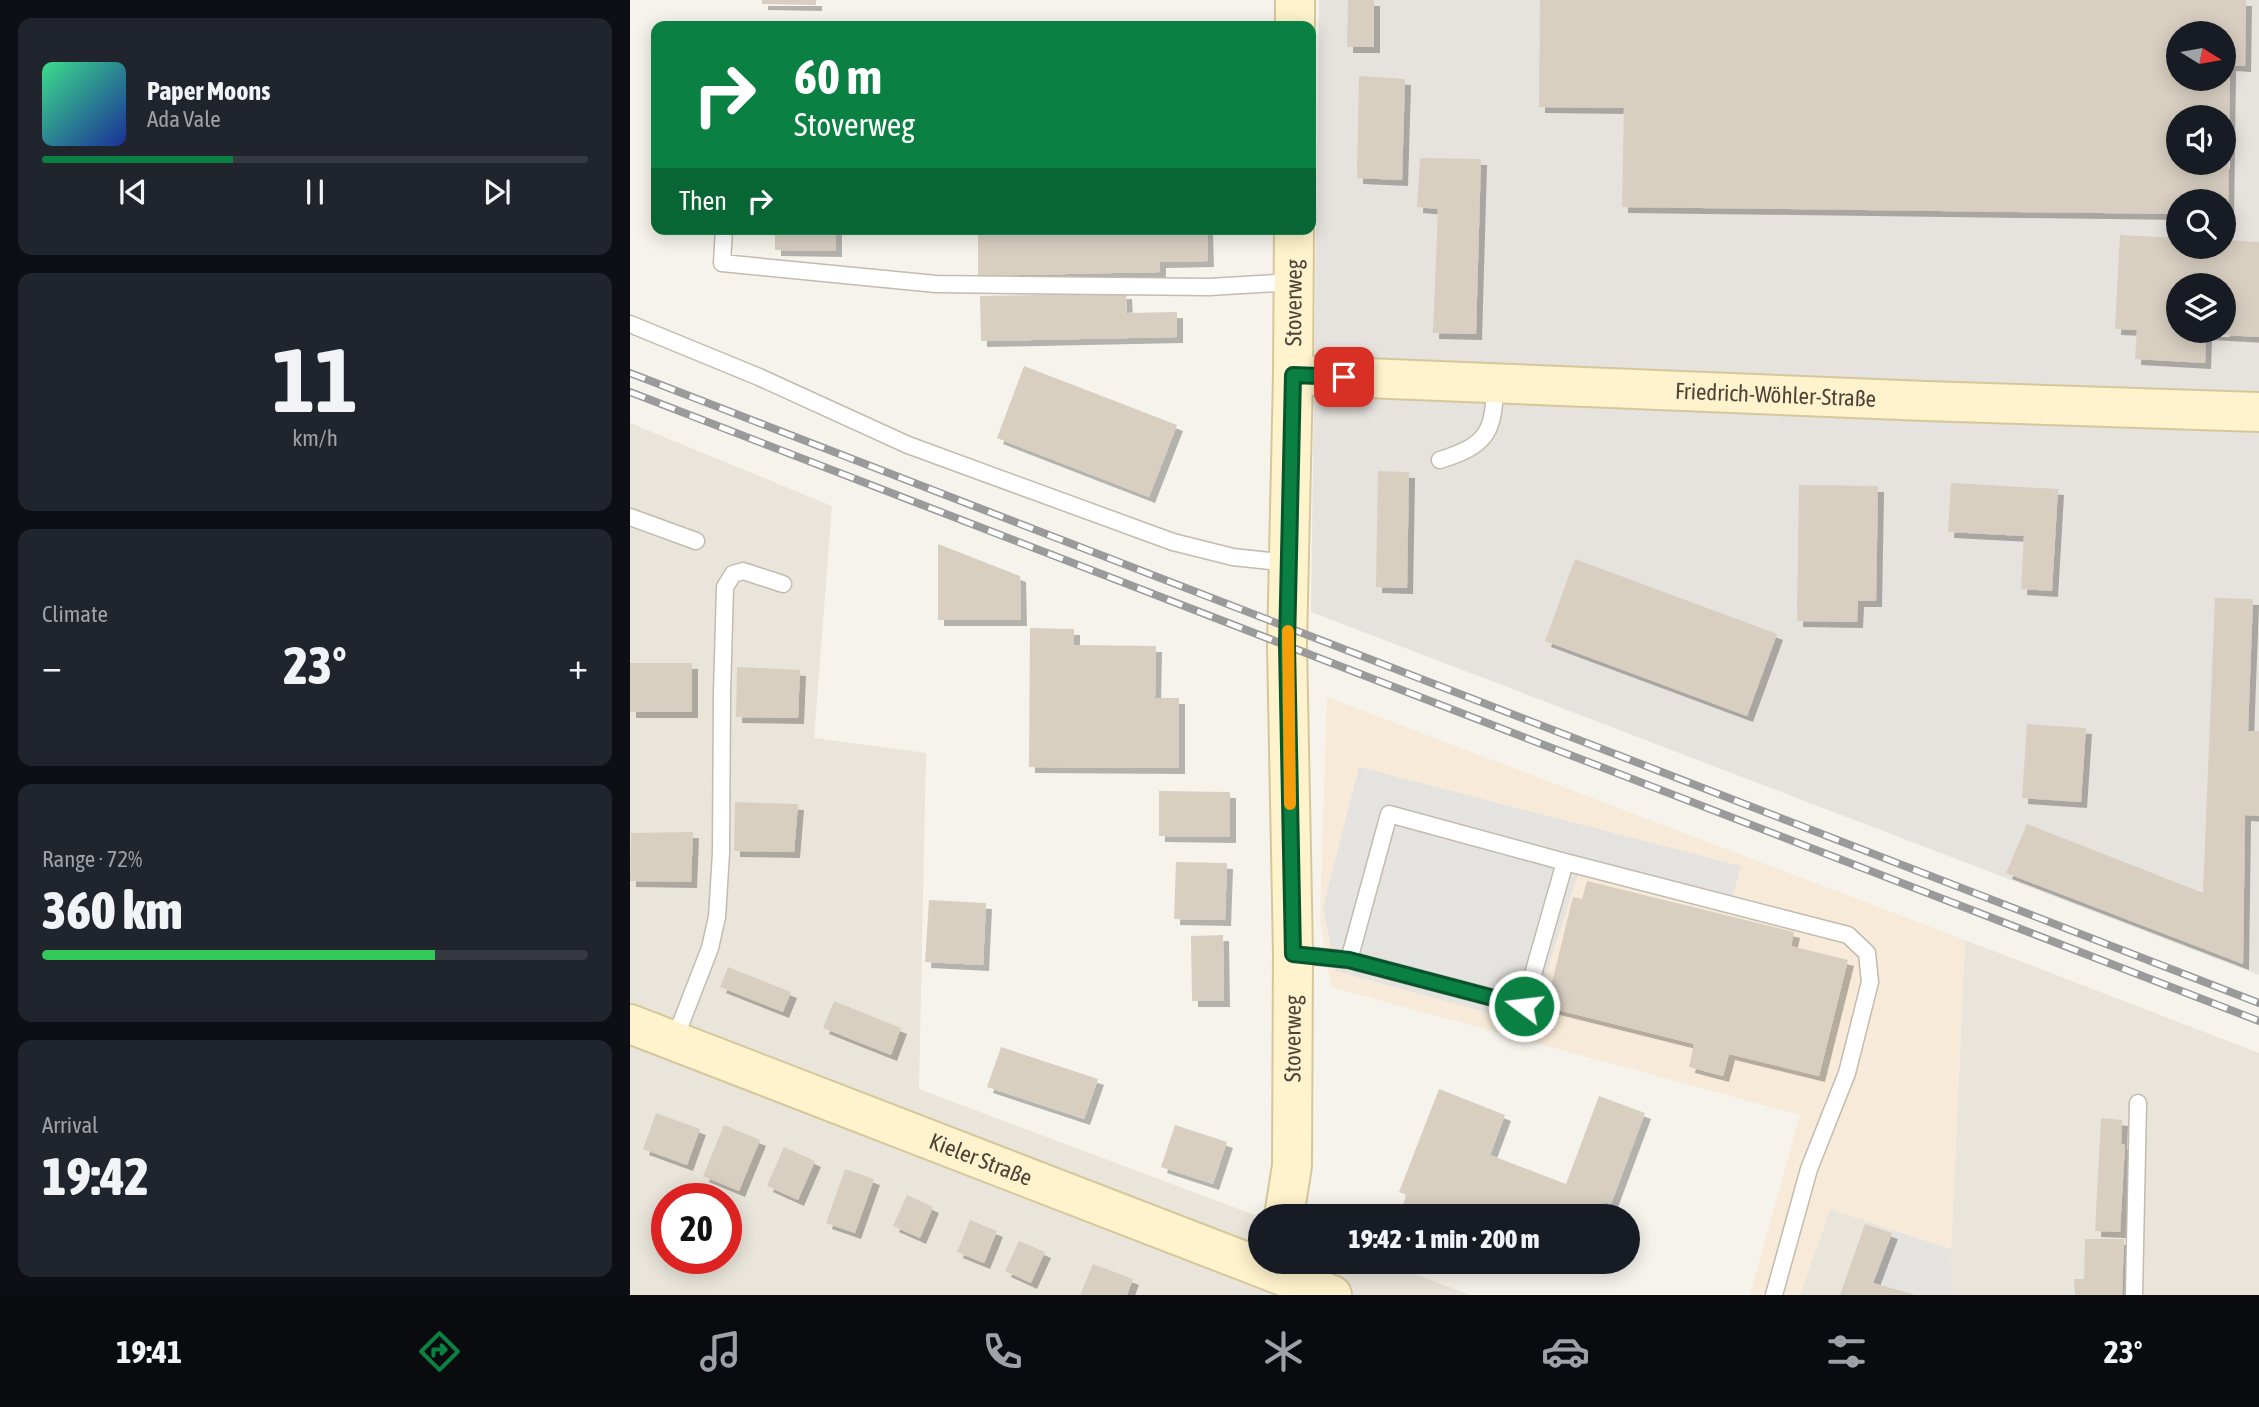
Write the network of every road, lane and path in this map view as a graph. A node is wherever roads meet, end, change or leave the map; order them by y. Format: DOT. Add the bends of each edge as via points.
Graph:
graph roads {
  1 [pos="1295,0"];
  2 [pos="1295,21"];
  3 [pos="724,235"];
  4 [pos="1294,235"];
  5 [pos="1293,282"];
  6 [pos="630,324"];
  7 [pos="1293,375"];
  8 [pos="1495,383"];
  9 [pos="2259,412"];
  10 [pos="1440,460"];
  11 [pos="630,517"];
  12 [pos="696,541"];
  13 [pos="1289,563"];
  14 [pos="783,584"];
  15 [pos="1565,862"];
  16 [pos="1293,954"];
  17 [pos="1349,960"];
  18 [pos="630,1024"];
  19 [pos="674,1041"];
  20 [pos="2138,1103"];
  21 [pos="1286,1204"];
  22 [pos="1278,1277"];
  23 [pos="1332,1295"];
  24 [pos="1774,1295"];
  25 [pos="2134,1295"];
  1 -- 2 [label="street"];
  3 -- 5 [label="lane" via="722,263 923,282 1209,287"];
  4 -- 5 [label="street, Stoverweg"];
  5 -- 7 [label="street, Stoverweg"];
  6 -- 13 [label="lane" via="908,445 1173,542 1233,557"];
  7 -- 8 [label="street, Friedrich-Wöhler-Straße"];
  7 -- 13 [label="street, Stoverweg"];
  8 -- 9 [label="street, Friedrich-Wöhler-Straße"];
  8 -- 10 [label="lane" via="1494,415 1482,440"];
  11 -- 12 [label="lane"];
  13 -- 16 [label="street, Stoverweg"];
  14 -- 19 [label="lane" via="743,571 733,575 725,587 717,917 710,948"];
  15 -- 17 [label="lane" via="1524,1006"];
  15 -- 17 [label="lane" via="1389,814"];
  15 -- 24 [label="lane" via="1848,935 1867,953 1870,982 1847,1073 1809,1169"];
  16 -- 17 [label="lane"];
  16 -- 21 [label="street, Stoverweg" via="1292,1166"];
  18 -- 19 [label="street, Kieler Straße"];
  19 -- 22 [label="street, Kieler Straße"];
  20 -- 25 [label="lane"];
  22 -- 23 [label="street, Kieler Straße"];
}
